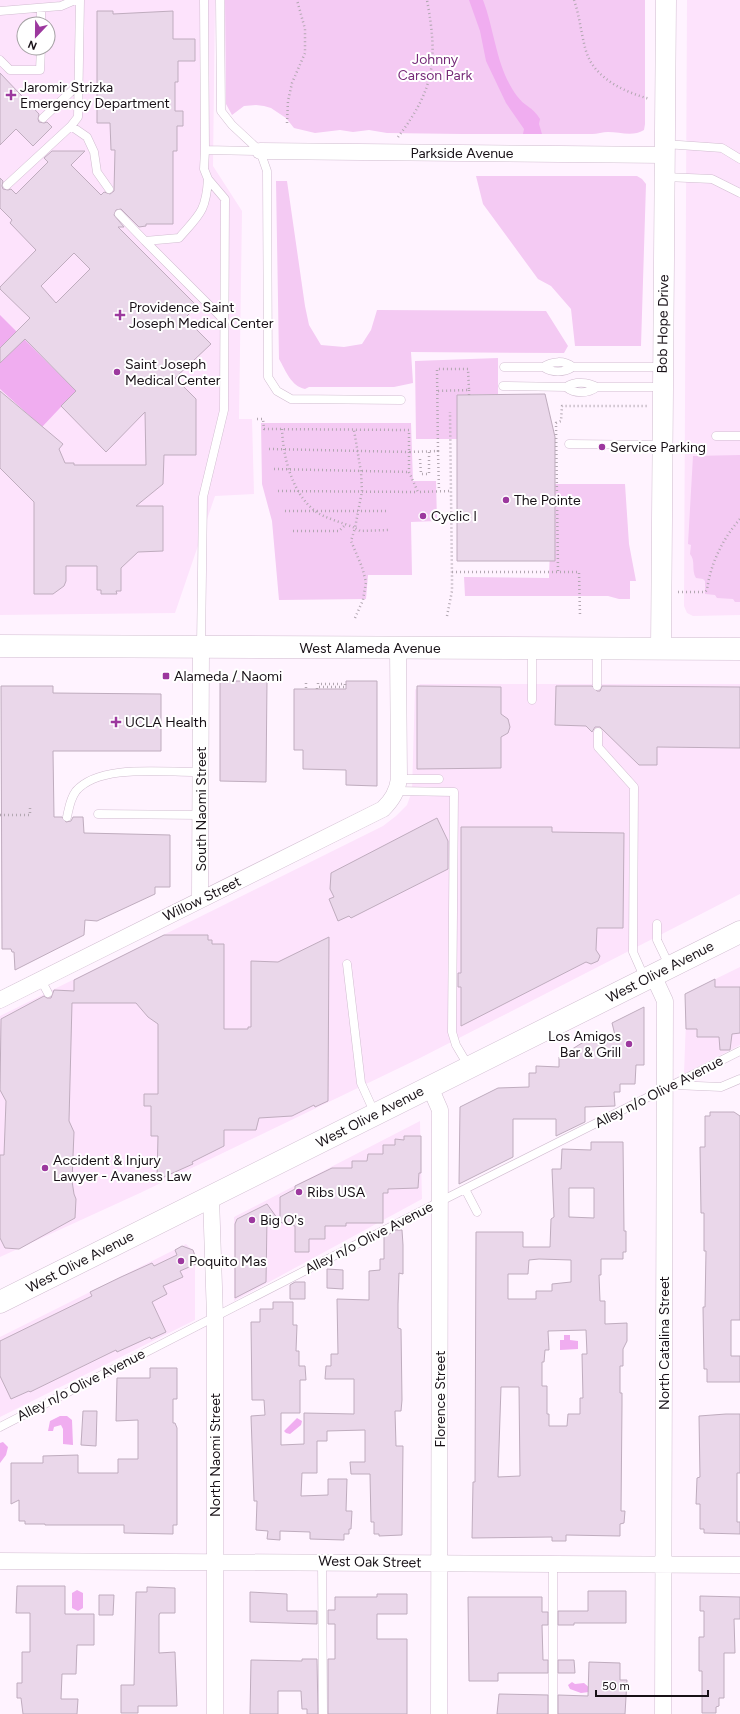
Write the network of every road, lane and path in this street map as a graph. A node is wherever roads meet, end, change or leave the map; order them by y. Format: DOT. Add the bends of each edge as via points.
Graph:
graph roads {
  1 [pos="75,0"];
  2 [pos="80,0"];
  3 [pos="204,0"];
  4 [pos="220,0"];
  5 [pos="297,0"];
  6 [pos="427,0"];
  7 [pos="574,0"];
  8 [pos="666,0"];
  9 [pos="41,9"];
  10 [pos="0,11"];
  11 [pos="41,16"];
  12 [pos="40,56"];
  13 [pos="0,60"];
  14 [pos="78,85"];
  15 [pos="666,103"];
  16 [pos="43,118"];
  17 [pos="287,123"];
  18 [pos="71,126"];
  19 [pos="398,137"];
  20 [pos="205,150"];
  21 [pos="665,150"];
  22 [pos="260,151"];
  23 [pos="740,159"];
  24 [pos="665,177"];
  25 [pos="208,179"];
  26 [pos="7,185"];
  27 [pos="109,189"];
  28 [pos="740,193"];
  29 [pos="119,214"];
  30 [pos="145,241"];
  31 [pos="225,320"];
  32 [pos="504,367"];
  33 [pos="663,367"];
  34 [pos="503,386"];
  35 [pos="662,387"];
  36 [pos="469,390"];
  37 [pos="437,391"];
  38 [pos="469,395"];
  39 [pos="401,400"];
  40 [pos="647,406"];
  41 [pos="450,412"];
  42 [pos="257,419"];
  43 [pos="282,430"];
  44 [pos="354,430"];
  45 [pos="716,436"];
  46 [pos="740,436"];
  47 [pos="569,444"];
  48 [pos="661,445"];
  49 [pos="269,449"];
  50 [pos="283,450"];
  51 [pos="357,451"];
  52 [pos="428,451"];
  53 [pos="438,451"];
  54 [pos="409,452"];
  55 [pos="420,459"];
  56 [pos="274,468"];
  57 [pos="289,469"];
  58 [pos="361,472"];
  59 [pos="409,472"];
  60 [pos="278,491"];
  61 [pos="297,491"];
  62 [pos="362,491"];
  63 [pos="439,491"];
  64 [pos="451,491"];
  65 [pos="418,492"];
  66 [pos="285,511"];
  67 [pos="315,511"];
  68 [pos="359,511"];
  69 [pos="388,511"];
  70 [pos="740,519"];
  71 [pos="346,524"];
  72 [pos="355,528"];
  73 [pos="390,530"];
  74 [pos="293,531"];
  75 [pos="452,572"];
  76 [pos="558,572"];
  77 [pos="661,592"];
  78 [pos="580,615"];
  79 [pos="447,616"];
  80 [pos="355,618"];
  81 [pos="0,646"];
  82 [pos="201,647"];
  83 [pos="398,647"];
  84 [pos="661,648"];
  85 [pos="532,649"];
  86 [pos="597,649"];
  87 [pos="740,649"];
  88 [pos="318,680"];
  89 [pos="306,683"];
  90 [pos="597,686"];
  91 [pos="306,689"];
  92 [pos="317,689"];
  93 [pos="532,700"];
  94 [pos="598,732"];
  95 [pos="201,772"];
  96 [pos="439,780"];
  97 [pos="398,785"];
  98 [pos="30,806"];
  99 [pos="98,814"];
  100 [pos="0,815"];
  101 [pos="201,815"];
  102 [pos="67,817"];
  103 [pos="200,899"];
  104 [pos="658,924"];
  105 [pos="740,933"];
  106 [pos="347,964"];
  107 [pos="656,974"];
  108 [pos="0,1000"];
  109 [pos="740,1051"];
  110 [pos="469,1068"];
  111 [pos="740,1080"];
  112 [pos="430,1087"];
  113 [pos="668,1087"];
  114 [pos="376,1114"];
  115 [pos="465,1189"];
  116 [pos="211,1197"];
  117 [pos="441,1201"];
  118 [pos="477,1212"];
  119 [pos="0,1302"];
  120 [pos="215,1317"];
  121 [pos="0,1427"];
  122 [pos="0,1560"];
  123 [pos="216,1561"];
  124 [pos="322,1561"];
  125 [pos="438,1563"];
  126 [pos="553,1563"];
  127 [pos="664,1564"];
  128 [pos="740,1565"];
  129 [pos="215,1714"];
  130 [pos="323,1714"];
  131 [pos="439,1714"];
  132 [pos="552,1714"];
  133 [pos="664,1714"];
  1 -- 9 [label="lane" via="61,6"];
  2 -- 14 [label="lane"];
  3 -- 20 [label="lane"];
  4 -- 22 [label="lane" via="221,110 232,125"];
  5 -- 17 [label="path" via="305,29 305,53 292,83"];
  6 -- 19 [label="path" via="431,19 432,75 426,94 413,118"];
  7 -- 15 [label="path" via="586,50 596,70 619,87 639,96"];
  8 -- 15 [label="street, Bob Hope Drive"];
  9 -- 10 [label="lane"];
  9 -- 11 [label="lane"];
  12 -- 13 [label="lane" via="40,70 10,70"];
  14 -- 16 [label="lane"];
  14 -- 18 [label="lane" via="78,117"];
  15 -- 21 [label="street, Bob Hope Drive"];
  18 -- 26 [label="lane"];
  18 -- 27 [label="lane" via="87,137 94,152 97,172"];
  20 -- 22 [label="lane"];
  20 -- 25 [label="lane" via="204,169"];
  21 -- 22 [label="street, Parkside Avenue"];
  21 -- 23 [label="lane" via="722,148"];
  21 -- 24 [label="street, Bob Hope Drive"];
  22 -- 39 [label="lane" via="267,171 268,377 277,391 291,399"];
  24 -- 28 [label="lane" via="712,179"];
  24 -- 33 [label="street, Bob Hope Drive"];
  25 -- 30 [label="lane" via="207,195 201,213 179,238"];
  25 -- 31 [label="lane" via="225,199"];
  29 -- 30 [label="lane"];
  30 -- 31 [label="lane"];
  31 -- 82 [label="lane" via="224,410 203,497"];
  32 -- 33 [label="lane" via="543,367 549,363 568,362 573,367"];
  33 -- 35 [label="street, Bob Hope Drive"];
  34 -- 35 [label="lane" via="566,387 571,383 591,384 597,387"];
  35 -- 48 [label="street, Bob Hope Drive"];
  36 -- 37 [label="path"];
  36 -- 37 [label="path" via="468,369 437,369"];
  36 -- 38 [label="path"];
  37 -- 53 [label="path"];
  40 -- 76 [label="path" via="562,406 561,421 556,424"];
  41 -- 64 [label="path"];
  42 -- 43 [label="path" via="263,419 264,429"];
  43 -- 44 [label="path"];
  43 -- 50 [label="path"];
  44 -- 51 [label="path"];
  44 -- 54 [label="path" via="409,430"];
  45 -- 46 [label="lane"];
  47 -- 48 [label="lane"];
  48 -- 77 [label="street, Bob Hope Drive"];
  49 -- 50 [label="path"];
  50 -- 51 [label="path"];
  50 -- 57 [label="path"];
  51 -- 54 [label="path"];
  51 -- 58 [label="path"];
  52 -- 53 [label="path"];
  52 -- 54 [label="path"];
  52 -- 55 [label="path" via="429,474 421,474"];
  53 -- 63 [label="path"];
  54 -- 59 [label="path"];
  56 -- 57 [label="path"];
  57 -- 58 [label="path"];
  57 -- 61 [label="path"];
  58 -- 59 [label="path"];
  58 -- 62 [label="path"];
  59 -- 65 [label="path"];
  60 -- 61 [label="path"];
  61 -- 62 [label="path"];
  61 -- 67 [label="path"];
  62 -- 65 [label="path"];
  62 -- 68 [label="path"];
  63 -- 64 [label="path"];
  63 -- 65 [label="path"];
  64 -- 75 [label="path"];
  66 -- 67 [label="path"];
  67 -- 68 [label="path"];
  67 -- 71 [label="path"];
  68 -- 69 [label="path"];
  68 -- 72 [label="path"];
  70 -- 77 [label="path" via="717,554 705,592"];
  71 -- 72 [label="path"];
  71 -- 74 [label="path" via="339,530"];
  72 -- 73 [label="path" via="360,531"];
  72 -- 80 [label="path" via="351,541 366,582 363,600"];
  75 -- 76 [label="path"];
  75 -- 79 [label="path" via="452,591"];
  76 -- 78 [label="path" via="579,572"];
  77 -- 84 [label="street, Bob Hope Drive"];
  81 -- 82 [label="main road, West Alameda Avenue"];
  82 -- 83 [label="main road, West Alameda Avenue"];
  82 -- 95 [label="street, South Naomi Street"];
  83 -- 85 [label="main road, West Alameda Avenue"];
  83 -- 97 [label="street"];
  84 -- 86 [label="main road, West Alameda Avenue"];
  84 -- 87 [label="main road, West Alameda Avenue"];
  85 -- 86 [label="main road, West Alameda Avenue"];
  85 -- 93 [label="lane"];
  86 -- 90 [label="lane"];
  88 -- 92 [label="path" via="318,684 345,684 345,687"];
  89 -- 91 [label="path"];
  94 -- 107 [label="lane" via="598,747 634,787 637,834 633,952"];
  95 -- 101 [label="street, South Naomi Street"];
  95 -- 102 [label="lane" via="120,772 102,775 76,791 70,802"];
  96 -- 97 [label="lane"];
  97 -- 103 [label="street, Willow Street" via="390,802 383,809"];
  97 -- 110 [label="lane" via="454,792 452,1032"];
  98 -- 100 [label="path" via="30,815"];
  99 -- 101 [label="lane"];
  101 -- 103 [label="street, South Naomi Street"];
  103 -- 108 [label="street, Willow Street" via="44,986"];
  104 -- 107 [label="lane"];
  105 -- 107 [label="main road, West Olive Avenue"];
  106 -- 114 [label="lane" via="361,1083"];
  107 -- 110 [label="main road, West Olive Avenue"];
  107 -- 113 [label="street, North Catalina Street" via="665,1001"];
  109 -- 113 [label="lane, Alley n/o Olive Avenue"];
  110 -- 112 [label="main road, West Olive Avenue"];
  111 -- 113 [label="lane" via="721,1087"];
  112 -- 114 [label="main road, West Olive Avenue"];
  112 -- 117 [label="street, Florence Street" via="440,1110"];
  113 -- 115 [label="lane, Alley n/o Olive Avenue"];
  113 -- 127 [label="street, North Catalina Street"];
  114 -- 116 [label="main road, West Olive Avenue"];
  115 -- 117 [label="lane, Alley n/o Olive Avenue"];
  115 -- 118 [label="lane"];
  116 -- 119 [label="main road, West Olive Avenue"];
  116 -- 120 [label="street, North Naomi Street"];
  117 -- 120 [label="lane, Alley n/o Olive Avenue"];
  117 -- 125 [label="street, Florence Street"];
  120 -- 121 [label="lane, Alley n/o Olive Avenue"];
  120 -- 123 [label="street, North Naomi Street"];
  122 -- 123 [label="street, West Oak Street"];
  123 -- 124 [label="street, West Oak Street"];
  123 -- 129 [label="street, North Naomi Street"];
  124 -- 125 [label="street, West Oak Street"];
  124 -- 130 [label="lane"];
  125 -- 126 [label="street, West Oak Street"];
  125 -- 131 [label="street, Florence Street"];
  126 -- 127 [label="street, West Oak Street"];
  126 -- 132 [label="lane"];
  127 -- 128 [label="street, West Oak Street"];
  127 -- 133 [label="street, North Catalina Street"];
}
